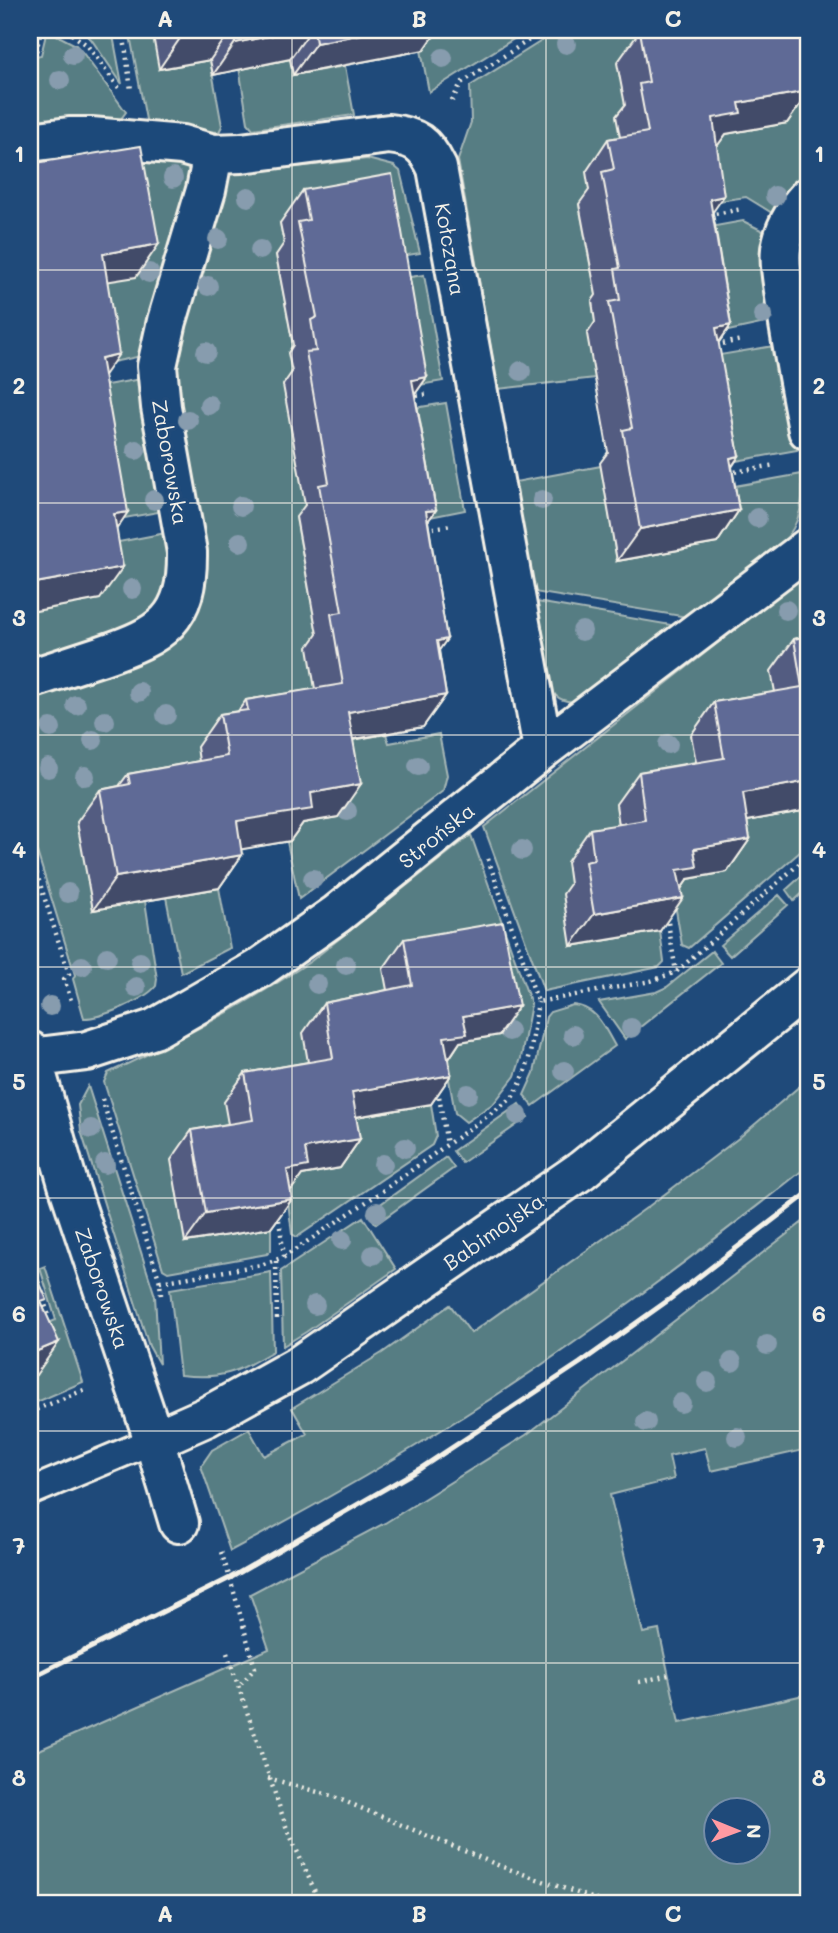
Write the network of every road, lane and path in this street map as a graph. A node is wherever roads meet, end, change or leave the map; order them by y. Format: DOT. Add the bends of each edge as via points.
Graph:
graph roads {
  1 [pos="41,30"];
  2 [pos="66,30"];
  3 [pos="123,30"];
  4 [pos="545,30"];
  5 [pos="806,42"];
  6 [pos="30,53"];
  7 [pos="808,53"];
  8 [pos="452,101"];
  9 [pos="30,142"];
  10 [pos="213,154"];
  11 [pos="808,197"];
  12 [pos="808,430"];
  13 [pos="787,462"];
  14 [pos="721,475"];
  15 [pos="461,523"];
  16 [pos="415,531"];
  17 [pos="808,548"];
  18 [pos="30,679"];
  19 [pos="543,749"];
  20 [pos="30,853"];
  21 [pos="808,856"];
  22 [pos="487,858"];
  23 [pos="666,913"];
  24 [pos="676,972"];
  25 [pos="808,987"];
  26 [pos="538,1002"];
  27 [pos="75,1012"];
  28 [pos="30,1056"];
  29 [pos="436,1078"];
  30 [pos="99,1091"];
  31 [pos="447,1145"];
  32 [pos="277,1210"];
  33 [pos="284,1256"];
  34 [pos="276,1261"];
  35 [pos="41,1294"];
  36 [pos="39,1320"];
  37 [pos="277,1323"];
  38 [pos="94,1385"];
  39 [pos="30,1412"];
  40 [pos="154,1440"];
  41 [pos="30,1492"];
  42 [pos="180,1523"];
  43 [pos="218,1544"];
  44 [pos="227,1653"];
  45 [pos="669,1675"];
  46 [pos="639,1682"];
  47 [pos="238,1686"];
  48 [pos="268,1778"];
  49 [pos="320,1903"];
  50 [pos="607,1903"];
  1 -- 6 [label="path" via="36,52"];
  2 -- 3 [label="path" via="87,45 130,97"];
  4 -- 8 [label="path" via="461,83"];
  5 -- 7 [label="path"];
  9 -- 10 [label="street, Kołczana" via="91,137 182,145"];
  10 -- 18 [label="street, Zaborowska" via="157,366 160,407 187,552 182,597 161,629 144,640"];
  10 -- 19 [label="street, Kołczana" via="389,134 420,142 430,154 437,168"];
  11 -- 12 [label="street" via="787,231 781,268"];
  13 -- 14 [label="path"];
  15 -- 16 [label="path"];
  17 -- 19 [label="street, Strońska"];
  19 -- 28 [label="street, Strońska" via="337,914 260,968 155,1029 87,1051"];
  20 -- 27 [label="path" via="69,974 64,979"];
  21 -- 24 [label="path"];
  22 -- 26 [label="path"];
  23 -- 24 [label="path"];
  24 -- 26 [label="path"];
  25 -- 40 [label="street, Babimojska" via="582,1170 300,1365"];
  26 -- 31 [label="path" via="521,1086 511,1099"];
  28 -- 40 [label="street, Zaborowska"];
  29 -- 31 [label="path"];
  30 -- 34 [label="path" via="160,1282"];
  31 -- 33 [label="path"];
  32 -- 33 [label="path"];
  33 -- 34 [label="path"];
  34 -- 37 [label="path"];
  35 -- 36 [label="path" via="48,1316"];
  38 -- 39 [label="path"];
  40 -- 41 [label="lane"];
  40 -- 42 [label="street, Zaborowska"];
  43 -- 47 [label="path" via="255,1668"];
  44 -- 47 [label="path"];
  45 -- 46 [label="path"];
  47 -- 48 [label="path"];
  48 -- 49 [label="path"];
  48 -- 50 [label="path" via="332,1796 500,1866"];
}
